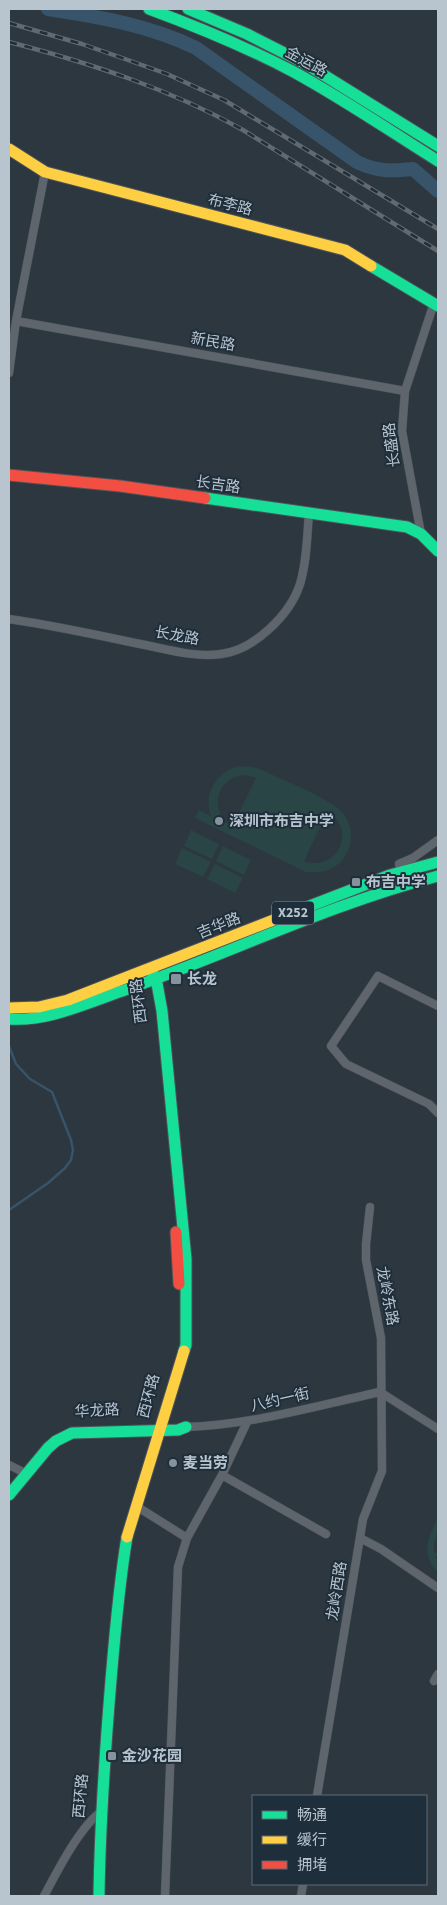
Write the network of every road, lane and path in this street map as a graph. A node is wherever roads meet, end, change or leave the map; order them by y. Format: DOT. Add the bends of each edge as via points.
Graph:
graph roads {
  1 [pos="149,9"];
  2 [pos="188,9"];
  3 [pos="438,146"];
  4 [pos="9,149"];
  5 [pos="438,161"];
  6 [pos="45,172"];
  7 [pos="436,304"];
  8 [pos="16,321"];
  9 [pos="9,373"];
  10 [pos="405,391"];
  11 [pos="9,475"];
  12 [pos="310,513"];
  13 [pos="421,534"];
  14 [pos="438,551"];
  15 [pos="9,619"];
  16 [pos="438,840"];
  17 [pos="438,862"];
  18 [pos="401,872"];
  19 [pos="438,876"];
  20 [pos="152,976"];
  21 [pos="438,1006"];
  22 [pos="9,1008"];
  23 [pos="9,1019"];
  24 [pos="438,1113"];
  25 [pos="370,1207"];
  26 [pos="380,1392"];
  27 [pos="247,1422"];
  28 [pos="160,1426"];
  29 [pos="186,1427"];
  30 [pos="438,1429"];
  31 [pos="9,1465"];
  32 [pos="21,1471"];
  33 [pos="222,1475"];
  34 [pos="9,1486"];
  35 [pos="9,1495"];
  36 [pos="136,1506"];
  37 [pos="326,1534"];
  38 [pos="187,1538"];
  39 [pos="360,1538"];
  40 [pos="438,1588"];
  41 [pos="317,1795"];
  42 [pos="98,1814"];
  43 [pos="44,1896"];
  44 [pos="91,1896"];
  45 [pos="99,1896"];
  46 [pos="165,1896"];
  1 -- 5 [label="main road, 金运路" via="211,32 271,60"];
  2 -- 3 [label="main road, 金运路" via="306,64"];
  4 -- 6 [label="main road, 布李路"];
  6 -- 7 [label="main road, 布李路" via="345,250"];
  6 -- 8 [label="street"];
  7 -- 10 [label="street, 长盛路"];
  8 -- 9 [label="street"];
  8 -- 10 [label="street, 新民路"];
  10 -- 13 [label="street, 长盛路" via="402,431"];
  11 -- 12 [label="main road, 长吉路" via="120,486"];
  12 -- 13 [label="main road, 长吉路" via="408,526"];
  12 -- 15 [label="street, 长龙路" via="304,566 299,585 284,614 248,645 223,654 196,655"];
  13 -- 14 [label="main road"];
  16 -- 18 [label="street" via="399,864"];
  17 -- 18 [label="main road, 吉华路 / X252"];
  18 -- 20 [label="main road, 吉华路 / X252"];
  19 -- 20 [label="main road, 吉华路 / X252" via="392,888"];
  20 -- 22 [label="main road, 吉华路 / X252" via="37,1008"];
  20 -- 23 [label="main road, 吉华路 / X252" via="58,1013"];
  20 -- 28 [label="main road, 西环路" via="172,1165 180,1322"];
  21 -- 24 [label="street" via="378,976 331,1046 346,1064 429,1104"];
  25 -- 26 [label="street, 龙岭东路" via="366,1260 381,1338"];
  26 -- 27 [label="street, 八约一街"];
  26 -- 30 [label="street"];
  26 -- 39 [label="street, 龙岭西路" via="382,1471 363,1519"];
  27 -- 29 [label="street, 八约一街"];
  27 -- 33 [label="street"];
  28 -- 29 [label="main road, 华龙路" via="178,1430"];
  28 -- 32 [label="main road, 华龙路" via="82,1425 67,1428 50,1437"];
  28 -- 35 [label="main road, 华龙路" via="64,1436 48,1448"];
  28 -- 36 [label="main road, 西环路"];
  28 -- 42 [label="main road, 西环路" via="122,1531 115,1579"];
  31 -- 32 [label="street"];
  32 -- 34 [label="main road, 华龙路"];
  33 -- 37 [label="street"];
  33 -- 38 [label="street"];
  36 -- 38 [label="street"];
  36 -- 42 [label="main road, 西环路" via="120,1580"];
  38 -- 46 [label="street" via="178,1568"];
  39 -- 40 [label="street" via="381,1548"];
  39 -- 41 [label="street, 龙岭西路"];
  42 -- 43 [label="street" via="69,1851"];
  42 -- 44 [label="main road, 西环路"];
  42 -- 45 [label="main road, 西环路"];
}
